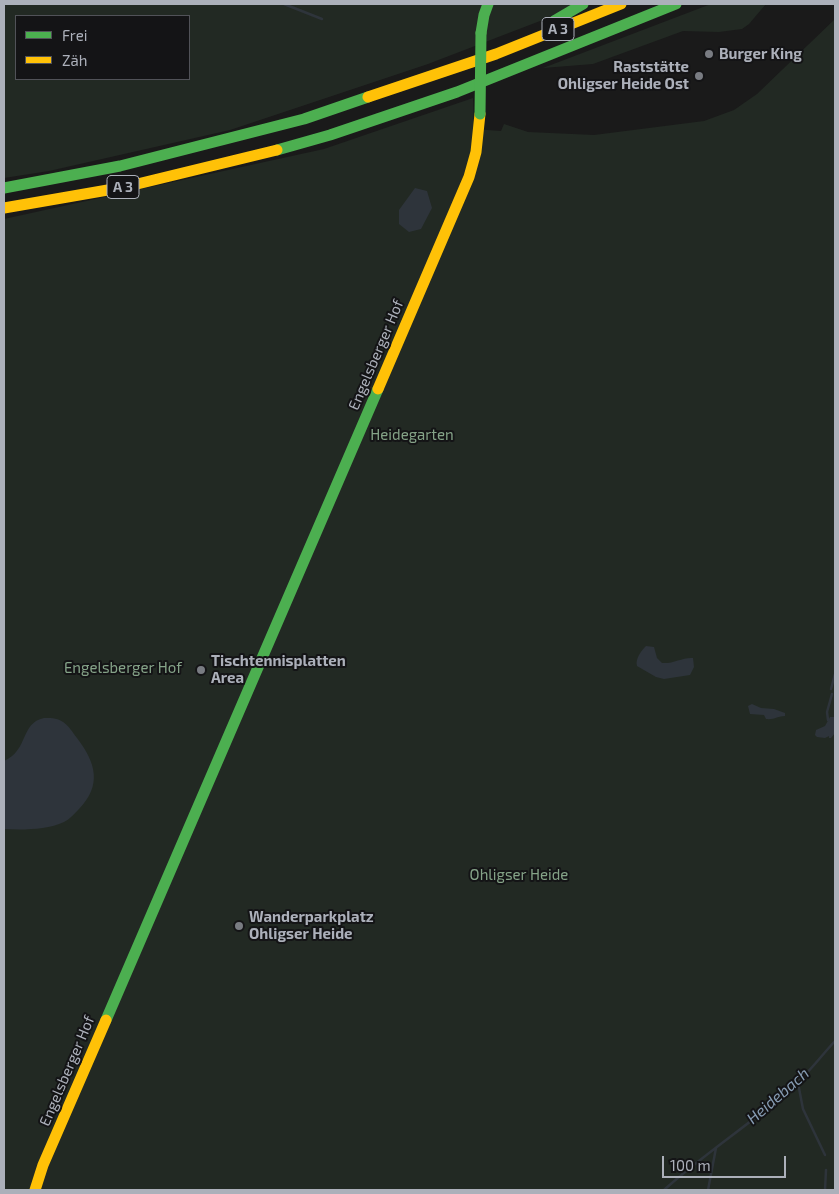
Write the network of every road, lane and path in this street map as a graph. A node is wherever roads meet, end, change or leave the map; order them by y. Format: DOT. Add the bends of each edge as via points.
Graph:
graph roads {
  1 [pos="488,4"];
  2 [pos="584,4"];
  3 [pos="620,4"];
  4 [pos="676,4"];
  5 [pos="496,54"];
  6 [pos="512,80"];
  7 [pos="457,92"];
  8 [pos="4,188"];
  9 [pos="4,208"];
  10 [pos="35,1190"];
  1 -- 10 [label="main road, Engelsberger Hof, bridge" via="481,33 480,117 469,177"];
  2 -- 5 [label="main road"];
  3 -- 5 [label="main road, A 3"];
  4 -- 7 [label="main road, A 3"];
  5 -- 8 [label="main road, A 3" via="304,119 120,166"];
  6 -- 7 [label="main road"];
  7 -- 9 [label="main road, A 3" via="330,135 240,160 125,187"];
}
